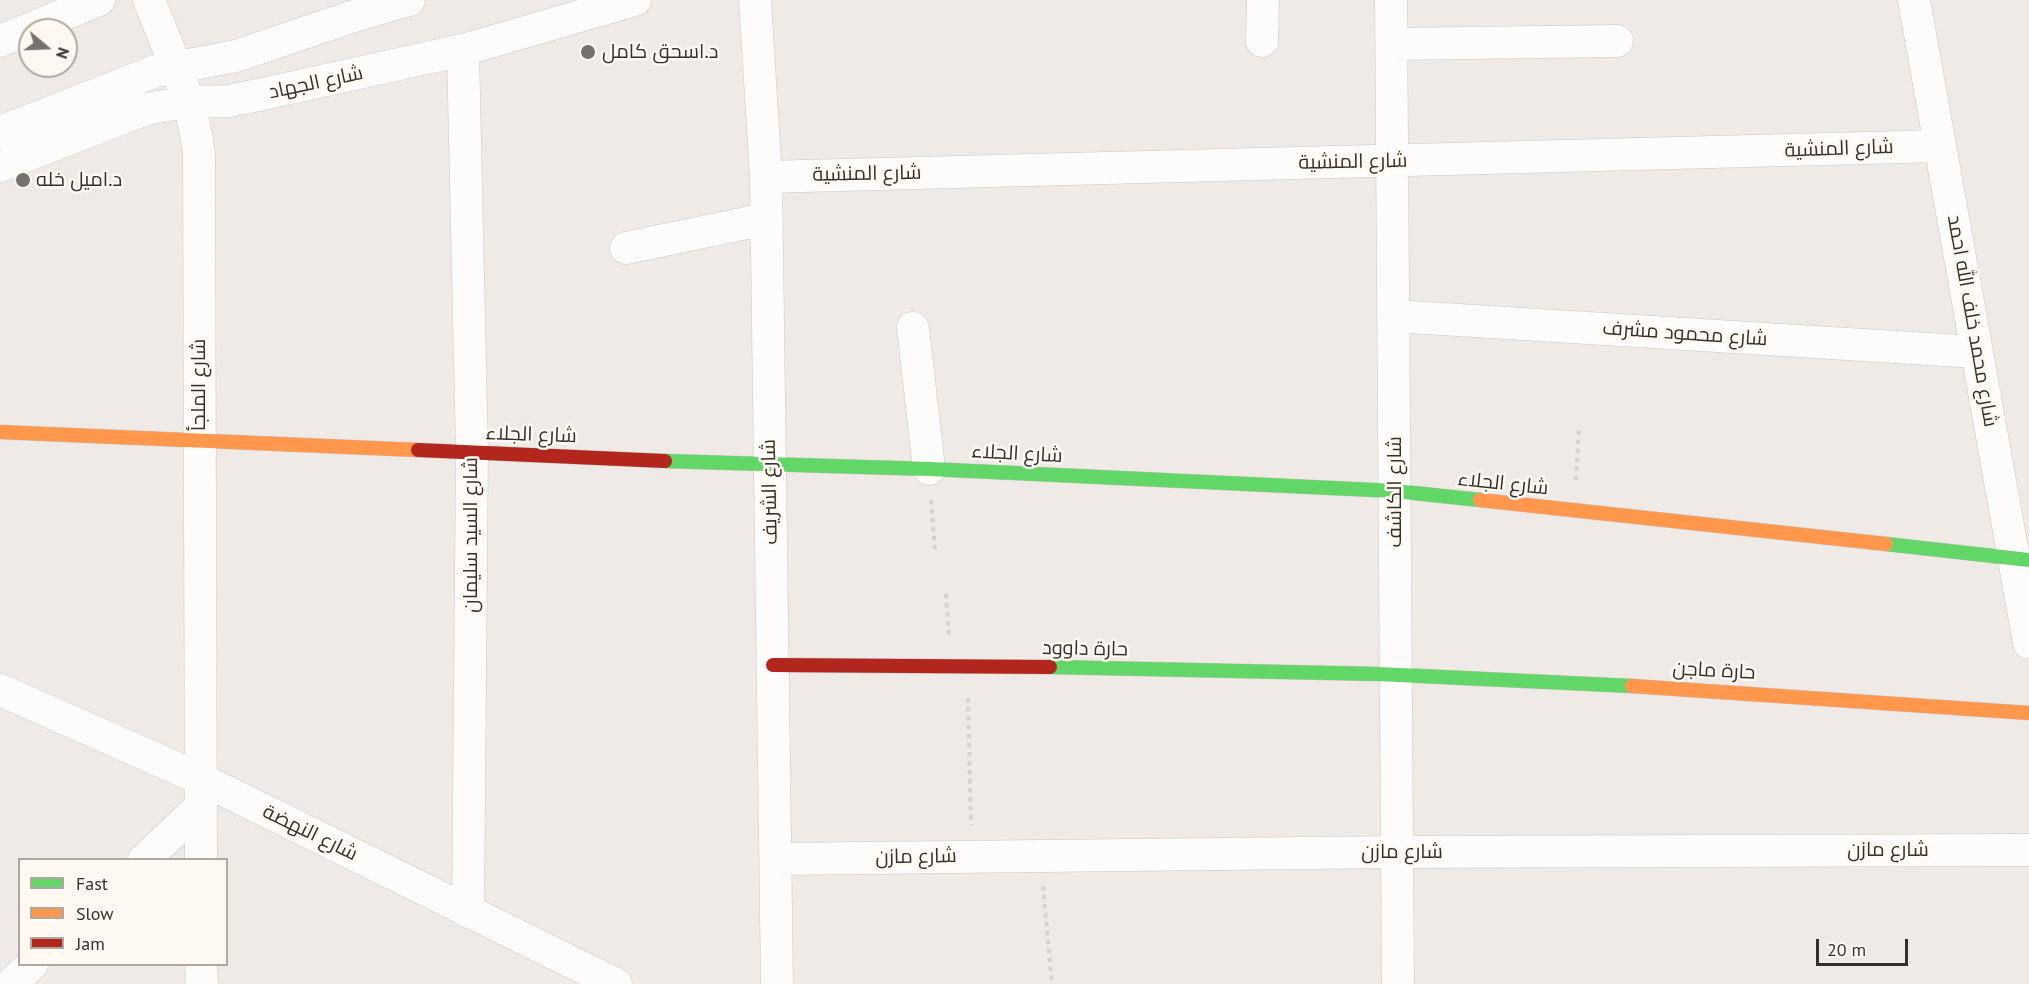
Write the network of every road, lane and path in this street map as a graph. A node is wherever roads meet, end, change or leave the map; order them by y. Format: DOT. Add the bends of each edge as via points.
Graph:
graph roads {
  1 [pos="99,0"];
  2 [pos="149,0"];
  3 [pos="409,0"];
  4 [pos="635,0"];
  5 [pos="755,0"];
  6 [pos="1263,0"];
  7 [pos="1391,0"];
  8 [pos="1914,0"];
  9 [pos="0,41"];
  10 [pos="1262,41"];
  11 [pos="1617,41"];
  12 [pos="1392,44"];
  13 [pos="463,50"];
  14 [pos="175,66"];
  15 [pos="187,102"];
  16 [pos="0,132"];
  17 [pos="1940,146"];
  18 [pos="1392,161"];
  19 [pos="0,166"];
  20 [pos="766,177"];
  21 [pos="766,219"];
  22 [pos="626,248"];
  23 [pos="1394,316"];
  24 [pos="913,328"];
  25 [pos="1977,352"];
  26 [pos="1579,426"];
  27 [pos="0,432"];
  28 [pos="199,440"];
  29 [pos="472,452"];
  30 [pos="770,465"];
  31 [pos="929,469"];
  32 [pos="1395,492"];
  33 [pos="1575,511"];
  34 [pos="935,550"];
  35 [pos="2022,559"];
  36 [pos="946,594"];
  37 [pos="2029,643"];
  38 [pos="773,665"];
  39 [pos="951,667"];
  40 [pos="967,667"];
  41 [pos="1396,676"];
  42 [pos="0,690"];
  43 [pos="2029,713"];
  44 [pos="201,792"];
  45 [pos="2029,850"];
  46 [pos="1396,852"];
  47 [pos="1041,855"];
  48 [pos="972,856"];
  49 [pos="146,858"];
  50 [pos="201,858"];
  51 [pos="776,859"];
  52 [pos="468,912"];
  53 [pos="30,966"];
  54 [pos="201,966"];
  55 [pos="11,984"];
  56 [pos="201,984"];
  57 [pos="616,984"];
  58 [pos="777,984"];
  59 [pos="1053,984"];
  60 [pos="1398,984"];
  1 -- 9 [label="street"];
  2 -- 14 [label="street, شارع الملجأ"];
  3 -- 14 [label="street" via="236,56"];
  4 -- 13 [label="street, شارع الجهاد"];
  5 -- 20 [label="street, شارع الشريف"];
  6 -- 10 [label="street"];
  7 -- 12 [label="street, شارع الكاشف"];
  8 -- 17 [label="street, شارع محمد خلف الله احمد"];
  11 -- 12 [label="street"];
  12 -- 18 [label="street, شارع الكاشف"];
  13 -- 15 [label="street, شارع الجهاد" via="249,98"];
  13 -- 29 [label="street, شارع السيد سليمان"];
  14 -- 15 [label="street, شارع الملجأ"];
  14 -- 16 [label="street"];
  15 -- 19 [label="street, شارع الجهاد" via="146,109"];
  15 -- 28 [label="street, شارع الملجأ" via="199,153"];
  17 -- 18 [label="street, شارع المنشية"];
  17 -- 25 [label="street, شارع محمد خلف الله احمد"];
  18 -- 20 [label="street, شارع المنشية"];
  18 -- 23 [label="street, شارع الكاشف"];
  20 -- 21 [label="street, شارع الشريف"];
  21 -- 22 [label="street"];
  21 -- 30 [label="street, شارع الشريف"];
  23 -- 25 [label="street, شارع محمود مشرف"];
  23 -- 32 [label="street, شارع الكاشف"];
  24 -- 31 [label="street"];
  25 -- 35 [label="street, شارع محمد خلف الله احمد"];
  26 -- 33 [label="path"];
  27 -- 28 [label="street, شارع الجلاء"];
  28 -- 29 [label="street, شارع الجلاء"];
  28 -- 44 [label="street, شارع الملجأ"];
  29 -- 30 [label="street, شارع الجلاء"];
  29 -- 52 [label="street, شارع السيد سليمان"];
  30 -- 31 [label="street, شارع الجلاء"];
  30 -- 38 [label="street, شارع الشريف"];
  31 -- 32 [label="street, شارع الجلاء"];
  31 -- 34 [label="path"];
  32 -- 33 [label="street, شارع الجلاء"];
  32 -- 41 [label="street, شارع الكاشف"];
  33 -- 35 [label="street, شارع الجلاء"];
  35 -- 37 [label="street, شارع محمد خلف الله احمد"];
  36 -- 39 [label="path"];
  38 -- 39 [label="street, حارة داوود"];
  38 -- 51 [label="street, شارع الشريف"];
  39 -- 40 [label="street, حارة داوود"];
  40 -- 41 [label="street, حارة داوود"];
  40 -- 48 [label="path"];
  41 -- 43 [label="street, حارة ماجن" via="1636,686"];
  41 -- 46 [label="street, شارع الكاشف"];
  42 -- 44 [label="street, شارع النهضة"];
  44 -- 49 [label="street"];
  44 -- 50 [label="street, شارع الملجأ"];
  44 -- 52 [label="street, شارع النهضة"];
  45 -- 46 [label="street, شارع مازن"];
  46 -- 47 [label="street, شارع مازن"];
  46 -- 60 [label="street, شارع الكاشف"];
  47 -- 48 [label="street, شارع مازن"];
  47 -- 59 [label="path"];
  48 -- 51 [label="street, شارع مازن"];
  51 -- 58 [label="street, شارع الشريف"];
  52 -- 57 [label="street, شارع النهضة"];
  53 -- 55 [label="street"];
  54 -- 56 [label="street"];
}
